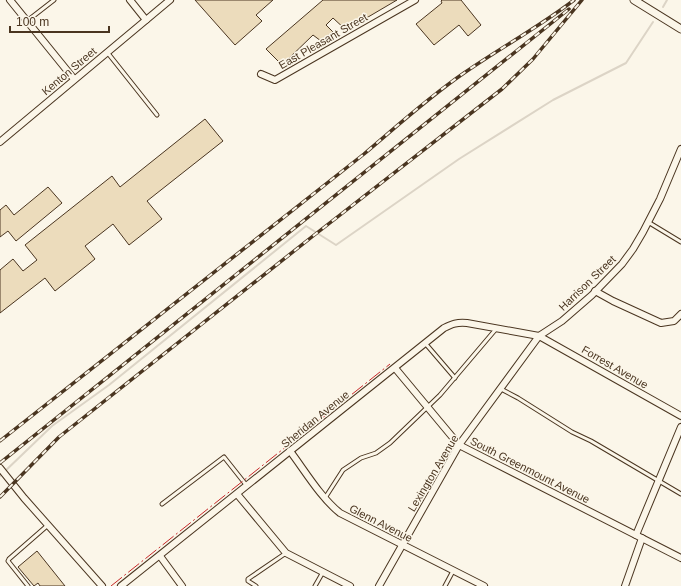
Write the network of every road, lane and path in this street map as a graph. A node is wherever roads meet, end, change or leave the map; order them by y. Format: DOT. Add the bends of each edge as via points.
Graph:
graph roads {
  1 [pos="10,0"];
  2 [pos="54,0"];
  3 [pos="130,0"];
  4 [pos="170,0"];
  5 [pos="415,0"];
  6 [pos="634,0"];
  7 [pos="146,20"];
  8 [pos="27,21"];
  9 [pos="681,29"];
  10 [pos="107,52"];
  11 [pos="261,74"];
  12 [pos="74,80"];
  13 [pos="157,115"];
  14 [pos="0,142"];
  15 [pos="681,149"];
  16 [pos="648,222"];
  17 [pos="681,242"];
  18 [pos="596,291"];
  19 [pos="681,314"];
  20 [pos="498,328"];
  21 [pos="539,336"];
  22 [pos="425,343"];
  23 [pos="395,368"];
  24 [pos="455,378"];
  25 [pos="501,389"];
  26 [pos="427,407"];
  27 [pos="681,416"];
  28 [pos="681,427"];
  29 [pos="459,445"];
  30 [pos="290,451"];
  31 [pos="0,468"];
  32 [pos="658,480"];
  33 [pos="247,486"];
  34 [pos="237,494"];
  35 [pos="681,494"];
  36 [pos="325,498"];
  37 [pos="162,504"];
  38 [pos="48,525"];
  39 [pos="636,534"];
  40 [pos="642,538"];
  41 [pos="402,545"];
  42 [pos="286,553"];
  43 [pos="160,556"];
  44 [pos="681,558"];
  45 [pos="453,571"];
  46 [pos="323,572"];
  47 [pos="28,586"];
  48 [pos="102,586"];
  49 [pos="121,586"];
  50 [pos="182,586"];
  51 [pos="256,586"];
  52 [pos="315,586"];
  53 [pos="350,586"];
  54 [pos="379,586"];
  55 [pos="445,586"];
  56 [pos="484,586"];
  57 [pos="625,586"];
  1 -- 8 [label="street"];
  2 -- 8 [label="lane"];
  3 -- 7 [label="street"];
  4 -- 7 [label="street, Kenton Street"];
  5 -- 11 [label="street, East Pleasant Street" via="275,80"];
  6 -- 9 [label="street"];
  7 -- 10 [label="street, Kenton Street"];
  8 -- 12 [label="street"];
  10 -- 12 [label="street, Kenton Street"];
  10 -- 13 [label="lane"];
  12 -- 14 [label="street, Kenton Street"];
  15 -- 16 [label="street, Harrison Street"];
  16 -- 17 [label="lane"];
  16 -- 18 [label="street, Harrison Street" via="622,264"];
  18 -- 19 [label="street" via="661,323 674,321"];
  18 -- 21 [label="street, Harrison Street" via="562,321"];
  20 -- 21 [label="street, Sheridan Avenue"];
  20 -- 22 [label="street, Sheridan Avenue" via="457,322 444,328"];
  20 -- 24 [label="lane"];
  21 -- 25 [label="street, Lexington Avenue"];
  21 -- 27 [label="street, Forrest Avenue"];
  22 -- 23 [label="street, Sheridan Avenue"];
  22 -- 24 [label="lane"];
  23 -- 26 [label="street, South Greenmount Avenue"];
  23 -- 30 [label="street, Sheridan Avenue"];
  24 -- 26 [label="lane"];
  25 -- 29 [label="street, Lexington Avenue"];
  25 -- 32 [label="lane"];
  26 -- 29 [label="street, South Greenmount Avenue"];
  26 -- 36 [label="lane" via="390,443 343,470"];
  28 -- 32 [label="street"];
  29 -- 39 [label="street, South Greenmount Avenue"];
  29 -- 41 [label="street, Lexington Avenue"];
  30 -- 33 [label="street, Sheridan Avenue"];
  30 -- 36 [label="street, Glenn Avenue"];
  31 -- 38 [label="street"];
  32 -- 35 [label="lane"];
  32 -- 39 [label="street"];
  33 -- 34 [label="street, Sheridan Avenue"];
  33 -- 37 [label="lane" via="224,457"];
  34 -- 42 [label="street"];
  34 -- 43 [label="street, Sheridan Avenue"];
  36 -- 41 [label="street, Glenn Avenue" via="340,513"];
  38 -- 47 [label="lane" via="8,561"];
  38 -- 48 [label="street"];
  39 -- 40 [label="street, South Greenmount Avenue"];
  40 -- 44 [label="street, South Greenmount Avenue"];
  40 -- 57 [label="street"];
  41 -- 45 [label="street, Glenn Avenue"];
  41 -- 54 [label="street, Lexington Avenue"];
  42 -- 46 [label="street"];
  42 -- 51 [label="lane" via="248,579"];
  43 -- 49 [label="street, Sheridan Avenue"];
  43 -- 50 [label="street"];
  45 -- 55 [label="lane"];
  45 -- 56 [label="street, Glenn Avenue"];
  46 -- 52 [label="lane"];
  46 -- 53 [label="street"];
}
